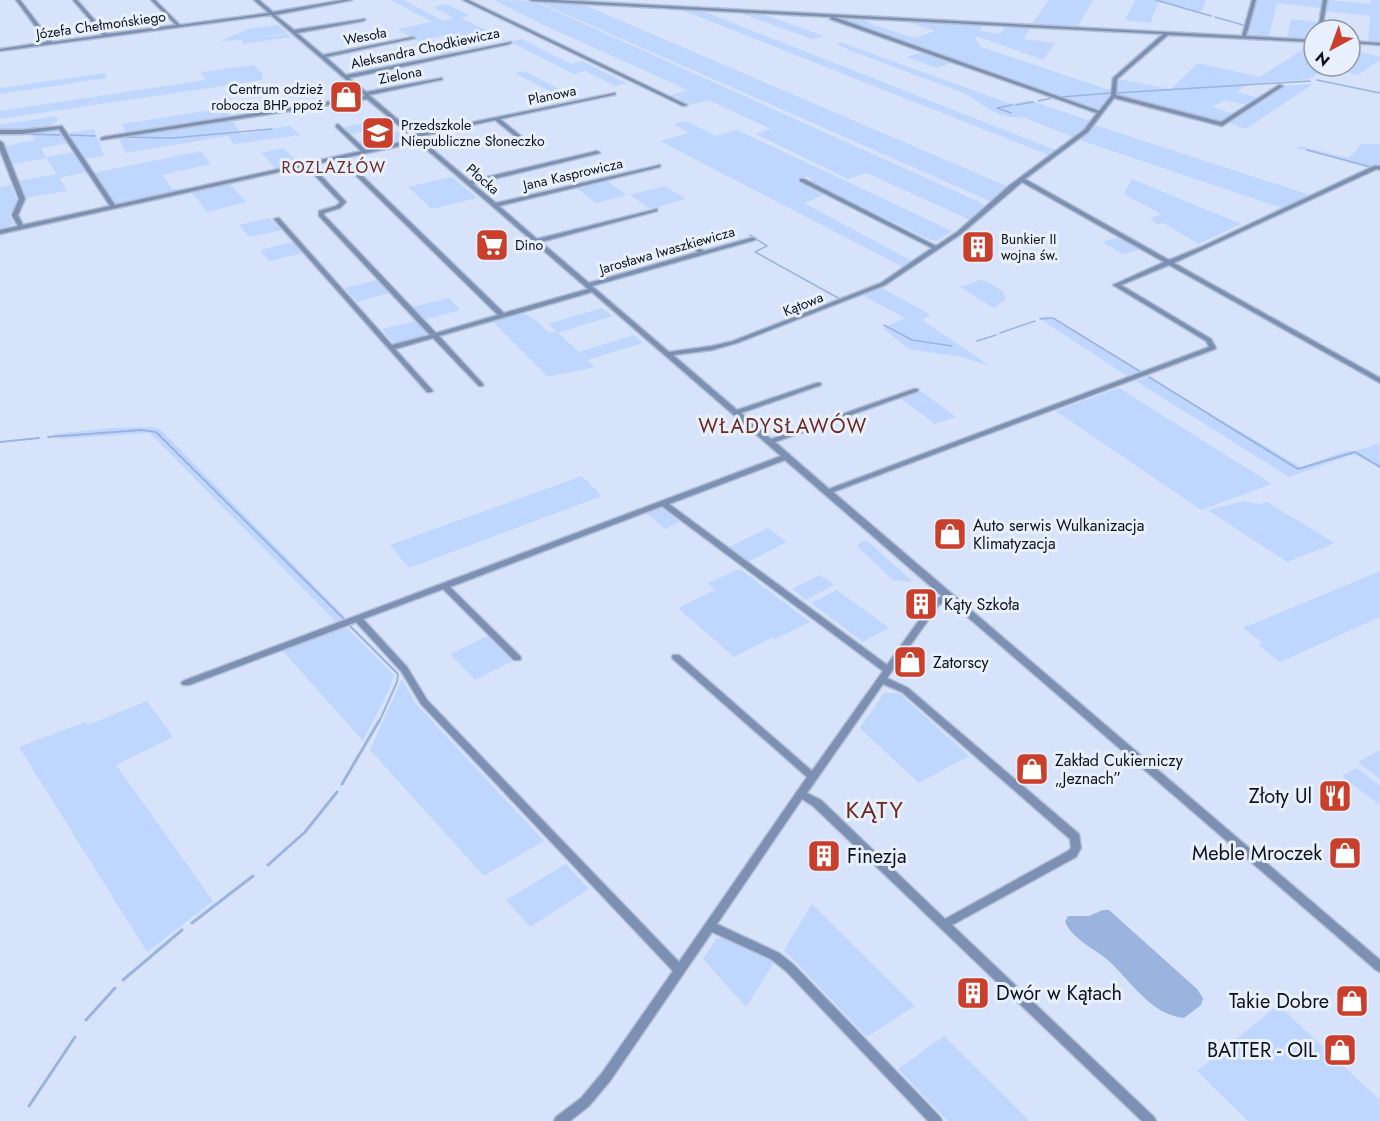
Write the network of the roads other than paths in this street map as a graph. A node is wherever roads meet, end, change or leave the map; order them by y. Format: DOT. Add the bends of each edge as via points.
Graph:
graph roads {
  1 [pos="18,0"];
  2 [pos="75,0"];
  3 [pos="153,0"];
  4 [pos="255,0"];
  5 [pos="350,0"];
  6 [pos="465,0"];
  7 [pos="532,0"];
  8 [pos="1254,0"];
  9 [pos="1325,0"];
  10 [pos="271,14"];
  11 [pos="826,15"];
  12 [pos="1322,18"];
  13 [pos="363,20"];
  14 [pos="179,26"];
  15 [pos="293,32"];
  16 [pos="1167,33"];
  17 [pos="106,36"];
  18 [pos="1245,37"];
  19 [pos="413,38"];
  20 [pos="1302,39"];
  21 [pos="0,41"];
  22 [pos="509,43"];
  23 [pos="1362,43"];
  24 [pos="51,44"];
  25 [pos="1380,44"];
  26 [pos="3,50"];
  27 [pos="321,57"];
  28 [pos="345,77"];
  29 [pos="440,79"];
  30 [pos="1281,86"];
  31 [pos="613,94"];
  32 [pos="367,96"];
  33 [pos="1113,96"];
  34 [pos="685,105"];
  35 [pos="1101,113"];
  36 [pos="496,119"];
  37 [pos="338,126"];
  38 [pos="0,132"];
  39 [pos="416,138"];
  40 [pos="103,139"];
  41 [pos="0,143"];
  42 [pos="526,143"];
  43 [pos="365,152"];
  44 [pos="597,153"];
  45 [pos="340,157"];
  46 [pos="308,165"];
  47 [pos="658,166"];
  48 [pos="1380,168"];
  49 [pos="1021,179"];
  50 [pos="802,180"];
  51 [pos="468,183"];
  52 [pos="494,205"];
  53 [pos="113,207"];
  54 [pos="655,210"];
  55 [pos="277,219"];
  56 [pos="21,227"];
  57 [pos="0,232"];
  58 [pos="753,239"];
  59 [pos="536,241"];
  60 [pos="691,245"];
  61 [pos="936,248"];
  62 [pos="703,253"];
  63 [pos="1170,263"];
  64 [pos="590,288"];
  65 [pos="503,316"];
  66 [pos="434,336"];
  67 [pos="391,348"];
  68 [pos="667,354"];
  69 [pos="1380,381"];
  70 [pos="481,384"];
  71 [pos="819,384"];
  72 [pos="916,390"];
  73 [pos="429,391"];
  74 [pos="735,413"];
  75 [pos="768,442"];
  76 [pos="786,457"];
  77 [pos="827,492"];
  78 [pos="663,503"];
  79 [pos="444,586"];
  80 [pos="948,596"];
  81 [pos="358,619"];
  82 [pos="676,657"];
  83 [pos="517,658"];
  84 [pos="884,675"];
  85 [pos="186,683"];
  86 [pos="813,776"];
  87 [pos="801,794"];
  88 [pos="945,924"];
  89 [pos="710,926"];
  90 [pos="1380,967"];
  91 [pos="680,970"];
  92 [pos="560,1121"];
  93 [pos="936,1121"];
  94 [pos="1150,1121"];
  1 -- 24 [label="street"];
  2 -- 17 [label="street"];
  3 -- 14 [label="street"];
  4 -- 10 [label="street, Płocka"];
  5 -- 10 [label="street, Józefa Chełmońskiego"];
  6 -- 34 [label="street"];
  7 -- 11 [label="street"];
  8 -- 18 [label="street"];
  9 -- 12 [label="street"];
  10 -- 14 [label="street, Józefa Chełmońskiego"];
  10 -- 15 [label="street, Płocka"];
  11 -- 16 [label="street"];
  11 -- 35 [label="street"];
  13 -- 15 [label="street"];
  14 -- 17 [label="street, Józefa Chełmońskiego"];
  15 -- 27 [label="street, Płocka"];
  16 -- 18 [label="street"];
  16 -- 33 [label="street" via="1115,79"];
  17 -- 24 [label="street, Józefa Chełmońskiego"];
  18 -- 20 [label="street"];
  19 -- 27 [label="street, Wesoła"];
  21 -- 26 [label="street, Józefa Chełmońskiego"];
  22 -- 28 [label="street, Aleksandra Chodkiewicza"];
  23 -- 25 [label="street"];
  24 -- 26 [label="street, Józefa Chełmońskiego"];
  27 -- 28 [label="street, Płocka"];
  28 -- 32 [label="street, Płocka"];
  29 -- 32 [label="street, Zielona"];
  30 -- 33 [label="street" via="1222,124"];
  31 -- 36 [label="street, Planowa"];
  32 -- 39 [label="street, Płocka"];
  32 -- 40 [label="street, Zielona"];
  33 -- 35 [label="street"];
  35 -- 49 [label="street" via="1078,139"];
  36 -- 39 [label="street, Planowa"];
  36 -- 42 [label="street"];
  37 -- 43 [label="street"];
  38 -- 53 [label="street" via="60,127"];
  39 -- 43 [label="street, Planowa"];
  39 -- 51 [label="street, Płocka"];
  41 -- 56 [label="street" via="22,199 15,215"];
  43 -- 45 [label="street, Planowa"];
  44 -- 51 [label="street"];
  45 -- 46 [label="street, Planowa"];
  45 -- 65 [label="street"];
  46 -- 53 [label="street, Planowa"];
  46 -- 66 [label="street" via="343,202 321,215"];
  47 -- 52 [label="street, Jana Kasprowicza"];
  48 -- 63 [label="street" via="1344,180"];
  49 -- 61 [label="street"];
  49 -- 63 [label="street"];
  50 -- 61 [label="street"];
  51 -- 52 [label="street, Płocka"];
  52 -- 59 [label="street, Płocka"];
  53 -- 56 [label="street, Planowa"];
  54 -- 59 [label="street"];
  55 -- 67 [label="street"];
  56 -- 57 [label="street, Planowa"];
  58 -- 62 [label="street, Jarosława Iwaszkiewicza"];
  59 -- 64 [label="street, Płocka"];
  60 -- 62 [label="street"];
  61 -- 68 [label="street, Kątowa" via="883,284 775,328 712,348"];
  62 -- 64 [label="street, Jarosława Iwaszkiewicza"];
  63 -- 69 [label="street"];
  63 -- 77 [label="street" via="1116,285 1209,340 1214,346 1211,349"];
  64 -- 65 [label="street"];
  64 -- 68 [label="street, Płocka"];
  65 -- 66 [label="street"];
  66 -- 67 [label="street"];
  66 -- 70 [label="street"];
  67 -- 73 [label="street"];
  68 -- 74 [label="street, Płocka"];
  71 -- 74 [label="street"];
  72 -- 75 [label="street"];
  74 -- 75 [label="street, Płocka"];
  75 -- 76 [label="street, Płocka"];
  76 -- 77 [label="street, Płocka"];
  76 -- 78 [label="street"];
  77 -- 80 [label="street, Płocka"];
  78 -- 79 [label="street"];
  78 -- 84 [label="street"];
  79 -- 81 [label="street"];
  79 -- 83 [label="street"];
  80 -- 84 [label="street" via="936,603"];
  80 -- 90 [label="street, Płocka"];
  81 -- 85 [label="street"];
  81 -- 91 [label="street" via="404,669 432,711"];
  82 -- 86 [label="street"];
  84 -- 86 [label="street"];
  84 -- 88 [label="street" via="1075,837 1072,854"];
  86 -- 87 [label="street"];
  87 -- 88 [label="street" via="817,803"];
  87 -- 89 [label="street"];
  88 -- 94 [label="street"];
  89 -- 91 [label="street"];
  89 -- 93 [label="street" via="775,956 790,968"];
  91 -- 92 [label="street" via="596,1090"];
}
